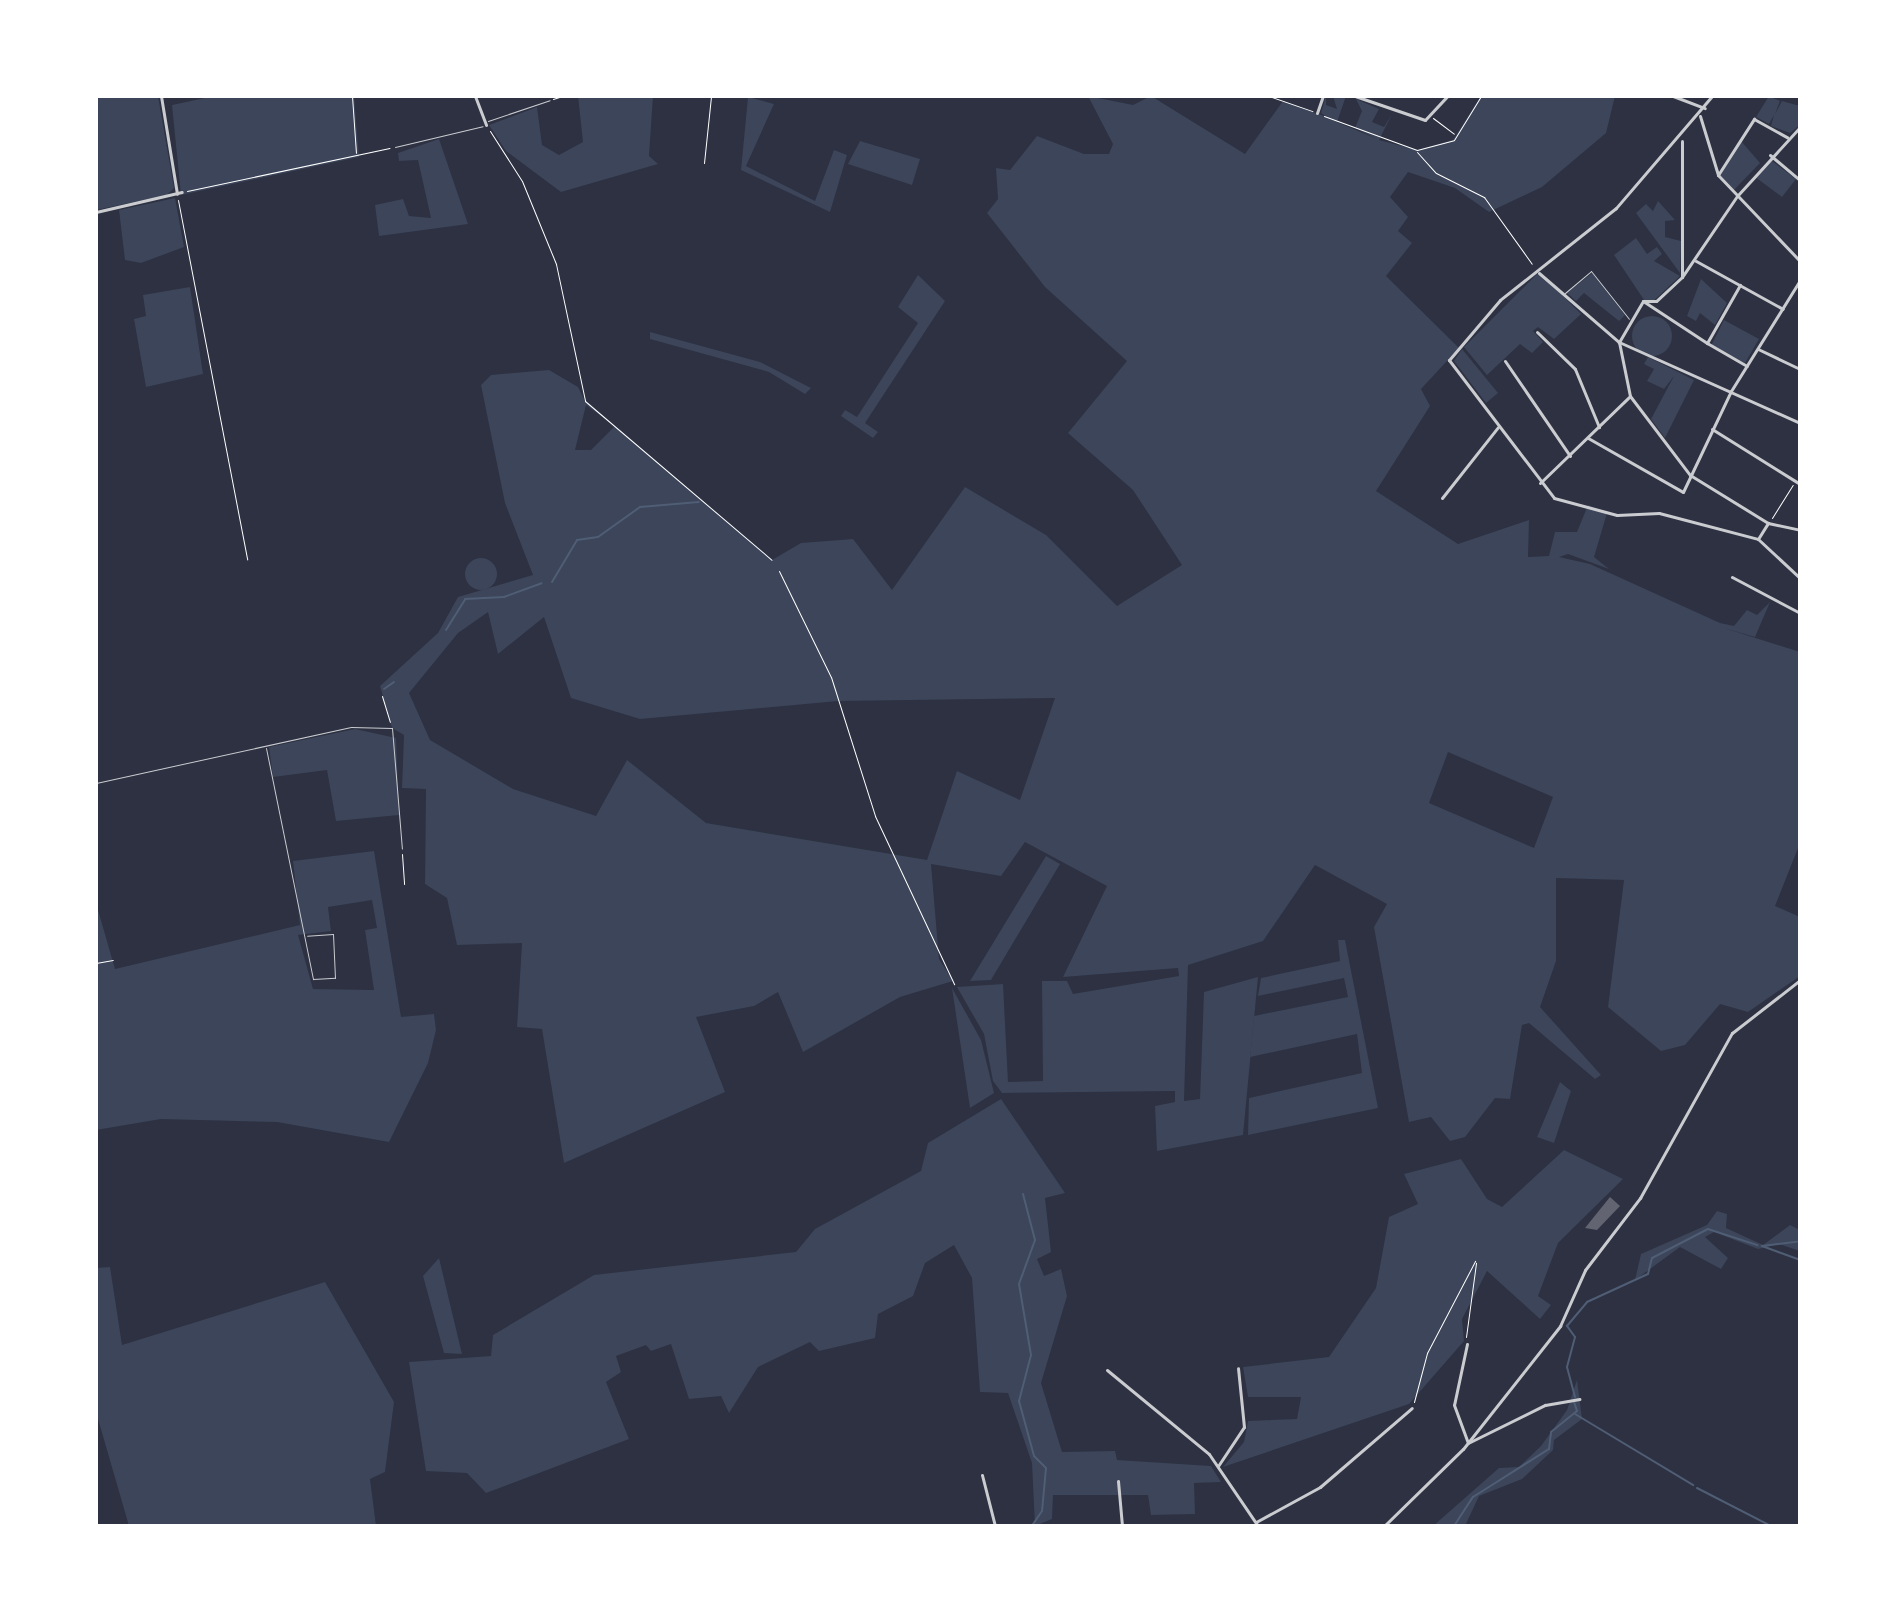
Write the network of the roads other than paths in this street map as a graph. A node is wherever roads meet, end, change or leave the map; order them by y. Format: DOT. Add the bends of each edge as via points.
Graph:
graph roads {
  1 [pos="161,96"];
  2 [pos="475,96"];
  3 [pos="1323,96"];
  4 [pos="1355,96"];
  5 [pos="1447,96"];
  6 [pos="1673,96"];
  7 [pos="1712,96"];
  8 [pos="550,100"];
  9 [pos="1705,108"];
  10 [pos="1317,113"];
  11 [pos="1700,116"];
  12 [pos="485,124"];
  13 [pos="1800,127"];
  14 [pos="1788,138"];
  15 [pos="1681,139"];
  16 [pos="395,147"];
  17 [pos="1770,155"];
  18 [pos="1718,175"];
  19 [pos="1800,180"];
  20 [pos="1737,196"];
  21 [pos="96,212"];
  22 [pos="1696,261"];
  23 [pos="1800,261"];
  24 [pos="1539,272"];
  25 [pos="1682,277"];
  26 [pos="1800,280"];
  27 [pos="1740,285"];
  28 [pos="1563,294"];
  29 [pos="1643,301"];
  30 [pos="1783,309"];
  31 [pos="1633,324"];
  32 [pos="1537,332"];
  33 [pos="1619,342"];
  34 [pos="1707,343"];
  35 [pos="1758,349"];
  36 [pos="1505,361"];
  37 [pos="1747,366"];
  38 [pos="1800,369"];
  39 [pos="1731,391"];
  40 [pos="1630,396"];
  41 [pos="1800,423"];
  42 [pos="1498,427"];
  43 [pos="1599,427"];
  44 [pos="1712,429"];
  45 [pos="1588,438"];
  46 [pos="1570,456"];
  47 [pos="1800,473"];
  48 [pos="1690,475"];
  49 [pos="1796,480"];
  50 [pos="1540,483"];
  51 [pos="1800,484"];
  52 [pos="1442,498"];
  53 [pos="1768,523"];
  54 [pos="1800,530"];
  55 [pos="1758,539"];
  56 [pos="1732,577"];
  57 [pos="1800,578"];
  58 [pos="1800,613"];
  59 [pos="265,745"];
  60 [pos="96,783"];
  61 [pos="402,849"];
  62 [pos="307,936"];
  63 [pos="1800,980"];
  64 [pos="1467,1344"];
  65 [pos="1238,1368"];
  66 [pos="1107,1370"];
  67 [pos="1579,1399"];
  68 [pos="1412,1408"];
  69 [pos="1468,1443"];
  70 [pos="1218,1466"];
  71 [pos="982,1475"];
  72 [pos="1118,1481"];
  73 [pos="1257,1524"];
  74 [pos="995,1526"];
  75 [pos="1122,1526"];
  76 [pos="1384,1526"];
  1 -- 21 [label="street" via="179,193"];
  2 -- 12 [label="street"];
  3 -- 10 [label="street"];
  4 -- 5 [label="street" via="1406,118 1431,116"];
  6 -- 9 [label="street"];
  7 -- 9 [label="street"];
  8 -- 12 [label="lane"];
  9 -- 11 [label="street"];
  11 -- 15 [label="street"];
  11 -- 18 [label="street"];
  12 -- 16 [label="lane"];
  13 -- 14 [label="street"];
  14 -- 17 [label="street"];
  14 -- 18 [label="street" via="1754,119"];
  15 -- 24 [label="street" via="1592,232"];
  15 -- 25 [label="street"];
  17 -- 19 [label="street"];
  17 -- 20 [label="street"];
  18 -- 20 [label="street"];
  20 -- 22 [label="street"];
  20 -- 23 [label="street"];
  22 -- 25 [label="street"];
  22 -- 27 [label="street"];
  24 -- 28 [label="street"];
  24 -- 42 [label="street" via="1500,300 1449,360"];
  25 -- 29 [label="street" via="1656,301"];
  26 -- 30 [label="street"];
  27 -- 30 [label="street"];
  27 -- 34 [label="street"];
  28 -- 31 [label="lane" via="1591,271"];
  28 -- 33 [label="street"];
  29 -- 31 [label="street"];
  29 -- 34 [label="street"];
  30 -- 35 [label="street"];
  31 -- 33 [label="street"];
  32 -- 43 [label="street" via="1579,376"];
  33 -- 39 [label="street"];
  33 -- 40 [label="street"];
  34 -- 37 [label="street"];
  35 -- 37 [label="street"];
  35 -- 38 [label="street"];
  36 -- 46 [label="street"];
  37 -- 39 [label="street"];
  39 -- 41 [label="street"];
  39 -- 44 [label="street"];
  40 -- 43 [label="street"];
  40 -- 48 [label="street"];
  42 -- 50 [label="street"];
  42 -- 52 [label="street"];
  43 -- 45 [label="street"];
  44 -- 48 [label="street"];
  44 -- 49 [label="street"];
  45 -- 46 [label="street"];
  45 -- 48 [label="street" via="1683,492"];
  46 -- 50 [label="street"];
  47 -- 49 [label="street"];
  48 -- 53 [label="street"];
  49 -- 51 [label="street"];
  50 -- 55 [label="street" via="1554,498 1617,515 1659,513"];
  53 -- 54 [label="street"];
  53 -- 55 [label="street"];
  55 -- 57 [label="street"];
  56 -- 58 [label="street"];
  59 -- 60 [label="lane"];
  59 -- 61 [label="lane" via="351,727 392,728"];
  59 -- 62 [label="lane"];
  62 -- 62 [label="lane" via="313,979 335,978 333,934"];
  63 -- 69 [label="street" via="1732,1033 1668,1139 1640,1198 1583,1274 1560,1326"];
  64 -- 69 [label="street" via="1454,1405"];
  65 -- 70 [label="street" via="1244,1427"];
  66 -- 70 [label="street"];
  67 -- 69 [label="street" via="1545,1405"];
  68 -- 73 [label="street" via="1320,1487"];
  69 -- 76 [label="street"];
  70 -- 73 [label="street"];
  71 -- 74 [label="street"];
  72 -- 75 [label="street"];
}
